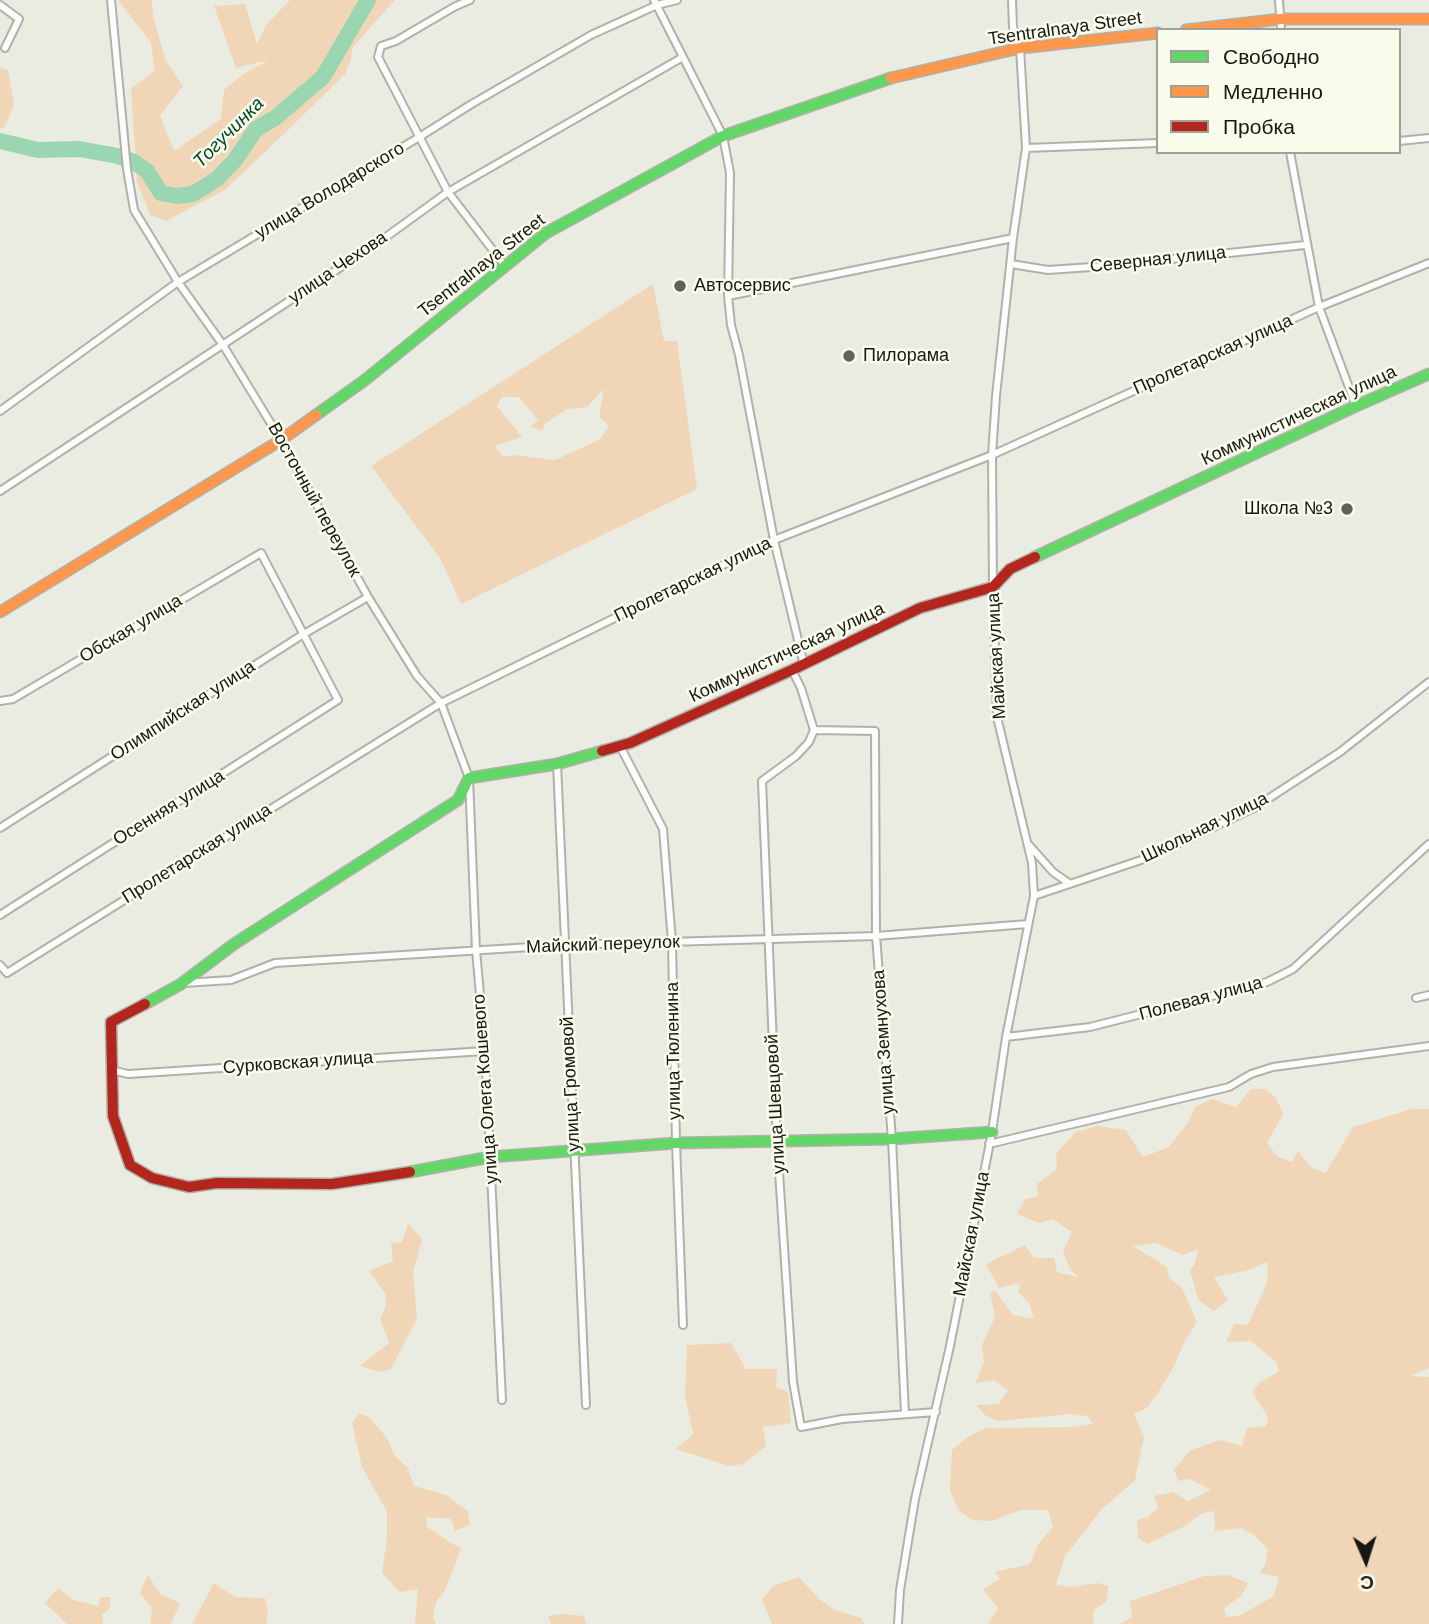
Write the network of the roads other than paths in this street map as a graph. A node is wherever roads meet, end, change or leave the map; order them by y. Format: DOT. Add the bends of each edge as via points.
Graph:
graph roads {
  1 [pos="111,0"];
  2 [pos="470,0"];
  3 [pos="677,0"];
  4 [pos="1012,0"];
  5 [pos="1279,0"];
  6 [pos="656,3"];
  7 [pos="0,5"];
  8 [pos="1429,19"];
  9 [pos="1281,25"];
  10 [pos="1224,28"];
  11 [pos="1156,33"];
  12 [pos="5,48"];
  13 [pos="1020,48"];
  14 [pos="683,57"];
  15 [pos="421,136"];
  16 [pos="723,136"];
  17 [pos="1429,138"];
  18 [pos="1401,141"];
  19 [pos="1156,143"];
  20 [pos="1026,148"];
  21 [pos="1290,154"];
  22 [pos="448,192"];
  23 [pos="1013,238"];
  24 [pos="1306,245"];
  25 [pos="1429,263"];
  26 [pos="1011,264"];
  27 [pos="505,266"];
  28 [pos="178,282"];
  29 [pos="728,296"];
  30 [pos="1319,307"];
  31 [pos="223,345"];
  32 [pos="1429,374"];
  33 [pos="1356,406"];
  34 [pos="0,411"];
  35 [pos="281,440"];
  36 [pos="992,455"];
  37 [pos="0,491"];
  38 [pos="774,540"];
  39 [pos="993,587"];
  40 [pos="368,597"];
  41 [pos="0,612"];
  42 [pos="302,635"];
  43 [pos="804,665"];
  44 [pos="792,670"];
  45 [pos="1429,682"];
  46 [pos="0,701"];
  47 [pos="441,703"];
  48 [pos="814,730"];
  49 [pos="620,746"];
  50 [pos="556,764"];
  51 [pos="469,778"];
  52 [pos="0,828"];
  53 [pos="1028,844"];
  54 [pos="1429,844"];
  55 [pos="1070,884"];
  56 [pos="1034,897"];
  57 [pos="0,915"];
  58 [pos="1028,924"];
  59 [pos="876,936"];
  60 [pos="769,939"];
  61 [pos="673,942"];
  62 [pos="564,945"];
  63 [pos="476,950"];
  64 [pos="0,965"];
  65 [pos="181,984"];
  66 [pos="1429,995"];
  67 [pos="1416,998"];
  68 [pos="1006,1037"];
  69 [pos="1429,1046"];
  70 [pos="485,1051"];
  71 [pos="111,1070"];
  72 [pos="992,1132"];
  73 [pos="892,1139"];
  74 [pos="777,1142"];
  75 [pos="676,1143"];
  76 [pos="989,1143"];
  77 [pos="574,1150"];
  78 [pos="490,1157"];
  79 [pos="683,1325"];
  80 [pos="502,1400"];
  81 [pos="586,1405"];
  82 [pos="936,1412"];
  83 [pos="905,1414"];
  84 [pos="898,1624"];
  1 -- 28 [label="street, Восточный переулок" via="134,210"];
  2 -- 15 [label="street" via="381,46 378,57"];
  3 -- 6 [label="street, улица Володарского"];
  4 -- 13 [label="street, Майская улица"];
  5 -- 9 [label="street"];
  6 -- 14 [label="street"];
  6 -- 15 [label="street, улица Володарского" via="591,35"];
  7 -- 12 [label="street" via="19,19"];
  8 -- 9 [label="street"];
  9 -- 10 [label="street"];
  11 -- 13 [label="street, Tsentralnaya Street"];
  13 -- 16 [label="street, Tsentralnaya Street" via="906,73"];
  13 -- 20 [label="street, Майская улица"];
  14 -- 16 [label="street"];
  14 -- 22 [label="street, улица Чехова"];
  15 -- 22 [label="street"];
  15 -- 28 [label="street, улица Володарского"];
  16 -- 27 [label="street, Tsentralnaya Street" via="546,233"];
  16 -- 29 [label="street" via="730,173"];
  17 -- 18 [label="street"];
  19 -- 20 [label="street"];
  20 -- 23 [label="street, Майская улица"];
  21 -- 24 [label="street"];
  22 -- 27 [label="street"];
  22 -- 31 [label="street, улица Чехова"];
  23 -- 26 [label="street, Майская улица"];
  23 -- 29 [label="street"];
  24 -- 26 [label="street, Северная улица" via="1048,270"];
  24 -- 30 [label="street"];
  25 -- 30 [label="street, Пролетарская улица"];
  26 -- 36 [label="street, Майская улица"];
  27 -- 35 [label="street, Tsentralnaya Street" via="365,380"];
  28 -- 31 [label="street, Восточный переулок"];
  28 -- 34 [label="street, улица Володарского"];
  29 -- 38 [label="street"];
  30 -- 33 [label="street"];
  30 -- 36 [label="street, Пролетарская улица"];
  31 -- 35 [label="street, Восточный переулок"];
  31 -- 37 [label="street, улица Чехова"];
  32 -- 33 [label="street, Коммунистическая улица"];
  33 -- 39 [label="street, Коммунистическая улица" via="1010,569"];
  35 -- 40 [label="street, Восточный переулок"];
  35 -- 41 [label="street, Tsentralnaya Street"];
  36 -- 38 [label="street, Пролетарская улица"];
  36 -- 39 [label="street, Майская улица"];
  38 -- 43 [label="street"];
  38 -- 47 [label="street, Пролетарская улица"];
  39 -- 43 [label="street, Коммунистическая улица" via="920,608"];
  39 -- 53 [label="street, Майская улица" via="998,717"];
  40 -- 42 [label="street, Олимпийская улица"];
  40 -- 47 [label="street, Восточный переулок" via="417,676"];
  42 -- 46 [label="street, Обская улица" via="261,553 13,699"];
  42 -- 52 [label="street, Олимпийская улица"];
  42 -- 57 [label="street, Осенняя улица" via="338,700"];
  43 -- 44 [label="street, Коммунистическая улица"];
  44 -- 48 [label="street"];
  44 -- 49 [label="street, Коммунистическая улица"];
  45 -- 55 [label="street, Школьная улица" via="1340,752 1254,808 1147,858"];
  47 -- 51 [label="street, Восточный переулок"];
  47 -- 64 [label="street, Пролетарская улица" via="7,973"];
  48 -- 59 [label="street, улица Земнухова" via="875,731"];
  48 -- 60 [label="street, улица Шевцовой" via="803,749 762,781"];
  49 -- 50 [label="street, Коммунистическая улица"];
  49 -- 61 [label="street, улица Тюленина" via="663,830"];
  50 -- 51 [label="street, Коммунистическая улица"];
  50 -- 62 [label="street, улица Громовой"];
  51 -- 63 [label="street, улица Олега Кошевого"];
  51 -- 65 [label="street" via="458,800 234,944"];
  53 -- 55 [label="street"];
  53 -- 56 [label="street, Майская улица"];
  54 -- 68 [label="street, Полевая улица" via="1293,969 1267,982 1090,1027"];
  55 -- 56 [label="street, Школьная улица"];
  56 -- 58 [label="street, Майская улица"];
  58 -- 59 [label="street, Майский переулок"];
  58 -- 68 [label="street, Майская улица"];
  59 -- 60 [label="street, Майский переулок"];
  59 -- 73 [label="street, улица Земнухова"];
  60 -- 61 [label="street, Майский переулок"];
  60 -- 74 [label="street, улица Шевцовой"];
  61 -- 62 [label="street, Майский переулок"];
  61 -- 75 [label="street, улица Тюленина"];
  62 -- 63 [label="street, Майский переулок"];
  62 -- 77 [label="street, улица Громовой"];
  63 -- 65 [label="street, Майский переулок" via="275,963 230,981"];
  63 -- 70 [label="street, улица Олега Кошевого"];
  65 -- 71 [label="street" via="111,1022"];
  66 -- 67 [label="street"];
  68 -- 72 [label="street, Майская улица"];
  69 -- 76 [label="street" via="1273,1067 1229,1087"];
  70 -- 71 [label="street, Сурковская улица" via="128,1074"];
  70 -- 78 [label="street, улица Олега Кошевого"];
  71 -- 78 [label="street" via="113,1116 130,1165 152,1178 189,1187 332,1184"];
  72 -- 73 [label="street"];
  72 -- 76 [label="street, Майская улица"];
  73 -- 74 [label="street"];
  73 -- 83 [label="street, улица Земнухова"];
  74 -- 75 [label="street"];
  74 -- 83 [label="street, улица Шевцовой" via="793,1382 801,1427"];
  75 -- 77 [label="street"];
  75 -- 79 [label="street, улица Тюленина"];
  76 -- 82 [label="street, Майская улица"];
  77 -- 78 [label="street"];
  77 -- 81 [label="street, улица Громовой"];
  78 -- 80 [label="street, улица Олега Кошевого"];
  82 -- 83 [label="street"];
  82 -- 84 [label="street, Майская улица" via="915,1499"];
}
